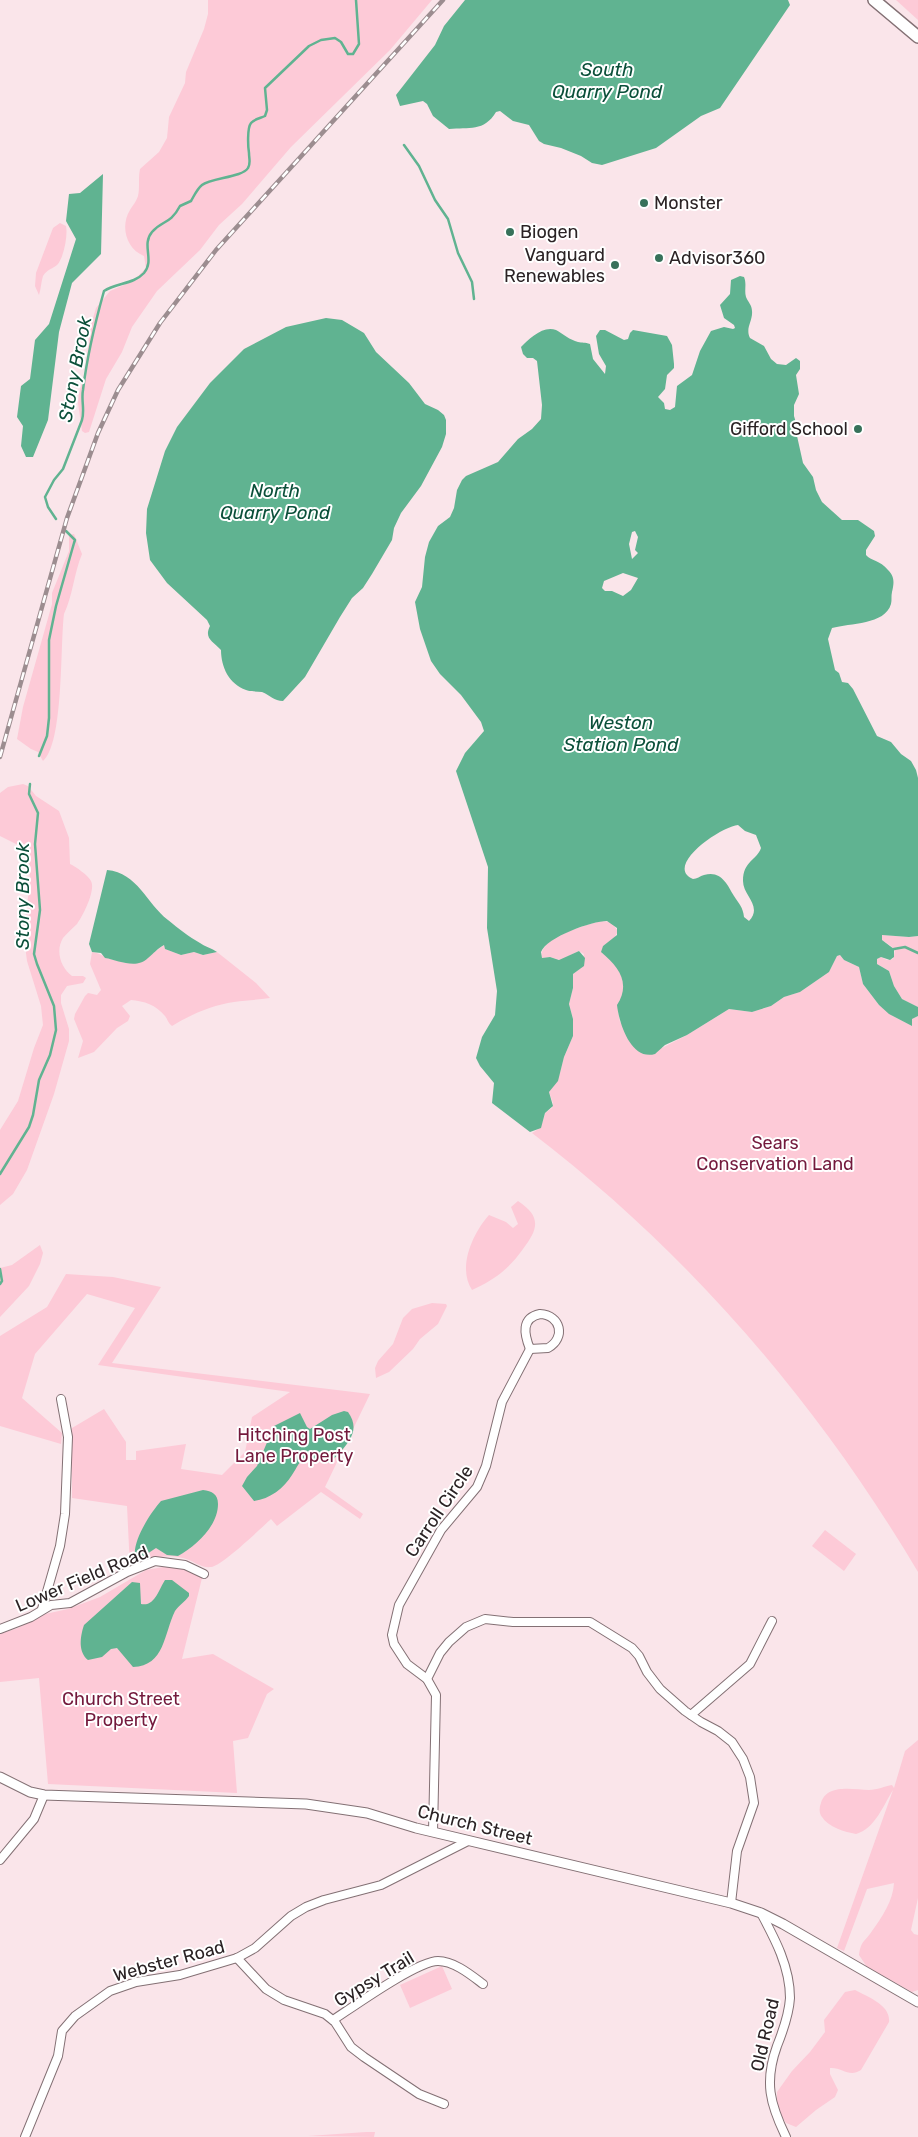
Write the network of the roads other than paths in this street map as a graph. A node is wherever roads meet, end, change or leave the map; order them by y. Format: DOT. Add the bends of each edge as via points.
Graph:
graph roads {
  1 [pos="874,0"];
  2 [pos="918,37"];
  3 [pos="530,1348"];
  4 [pos="61,1399"];
  5 [pos="204,1574"];
  6 [pos="42,1609"];
  7 [pos="772,1621"];
  8 [pos="0,1629"];
  9 [pos="427,1679"];
  10 [pos="691,1715"];
  11 [pos="0,1778"];
  12 [pos="44,1795"];
  13 [pos="433,1832"];
  14 [pos="468,1841"];
  15 [pos="0,1860"];
  16 [pos="731,1903"];
  17 [pos="761,1912"];
  18 [pos="237,1958"];
  19 [pos="483,1984"];
  20 [pos="918,2002"];
  21 [pos="333,2020"];
  22 [pos="444,2104"];
  23 [pos="25,2137"];
  24 [pos="786,2137"];
  1 -- 2 [label="main road"];
  3 -- 3 [label="street" via="546,1348 556,1342 560,1332 554,1318 540,1314 528,1320 524,1331"];
  3 -- 9 [label="street, Carroll Circle" via="502,1402 486,1466 477,1487 441,1530 399,1605 392,1635 394,1644 407,1664"];
  4 -- 6 [label="street" via="68,1437 65,1514 60,1546"];
  5 -- 6 [label="street, Lower Field Road" via="185,1566 155,1561 127,1572 70,1603"];
  6 -- 8 [label="street, Lower Field Road"];
  7 -- 10 [label="street" via="750,1664"];
  9 -- 10 [label="street" via="449,1642 466,1627 485,1619 590,1622 632,1648 660,1689"];
  9 -- 13 [label="street" via="436,1695"];
  10 -- 16 [label="street" via="732,1742 750,1777 754,1803 737,1852"];
  11 -- 12 [label="street, Church Street"];
  12 -- 13 [label="street, Church Street" via="321,1805 367,1813"];
  12 -- 15 [label="street" via="34,1819"];
  13 -- 14 [label="street, Church Street"];
  14 -- 16 [label="street, Church Street"];
  14 -- 18 [label="street, Webster Road" via="381,1885 306,1907 255,1948"];
  16 -- 17 [label="street, Church Street"];
  17 -- 20 [label="street, Church Street"];
  17 -- 24 [label="street, Old Road" via="789,1979 790,2000 769,2077 769,2095"];
  18 -- 21 [label="street, Gypsy Trail" via="266,1989"];
  18 -- 23 [label="street, Webster Road" via="110,1991 75,2016 62,2031 58,2056"];
  19 -- 21 [label="street, Gypsy Trail" via="462,1969 440,1961 430,1962"];
  21 -- 22 [label="street, Gypsy Trail" via="351,2047 364,2057 419,2094"];
}
